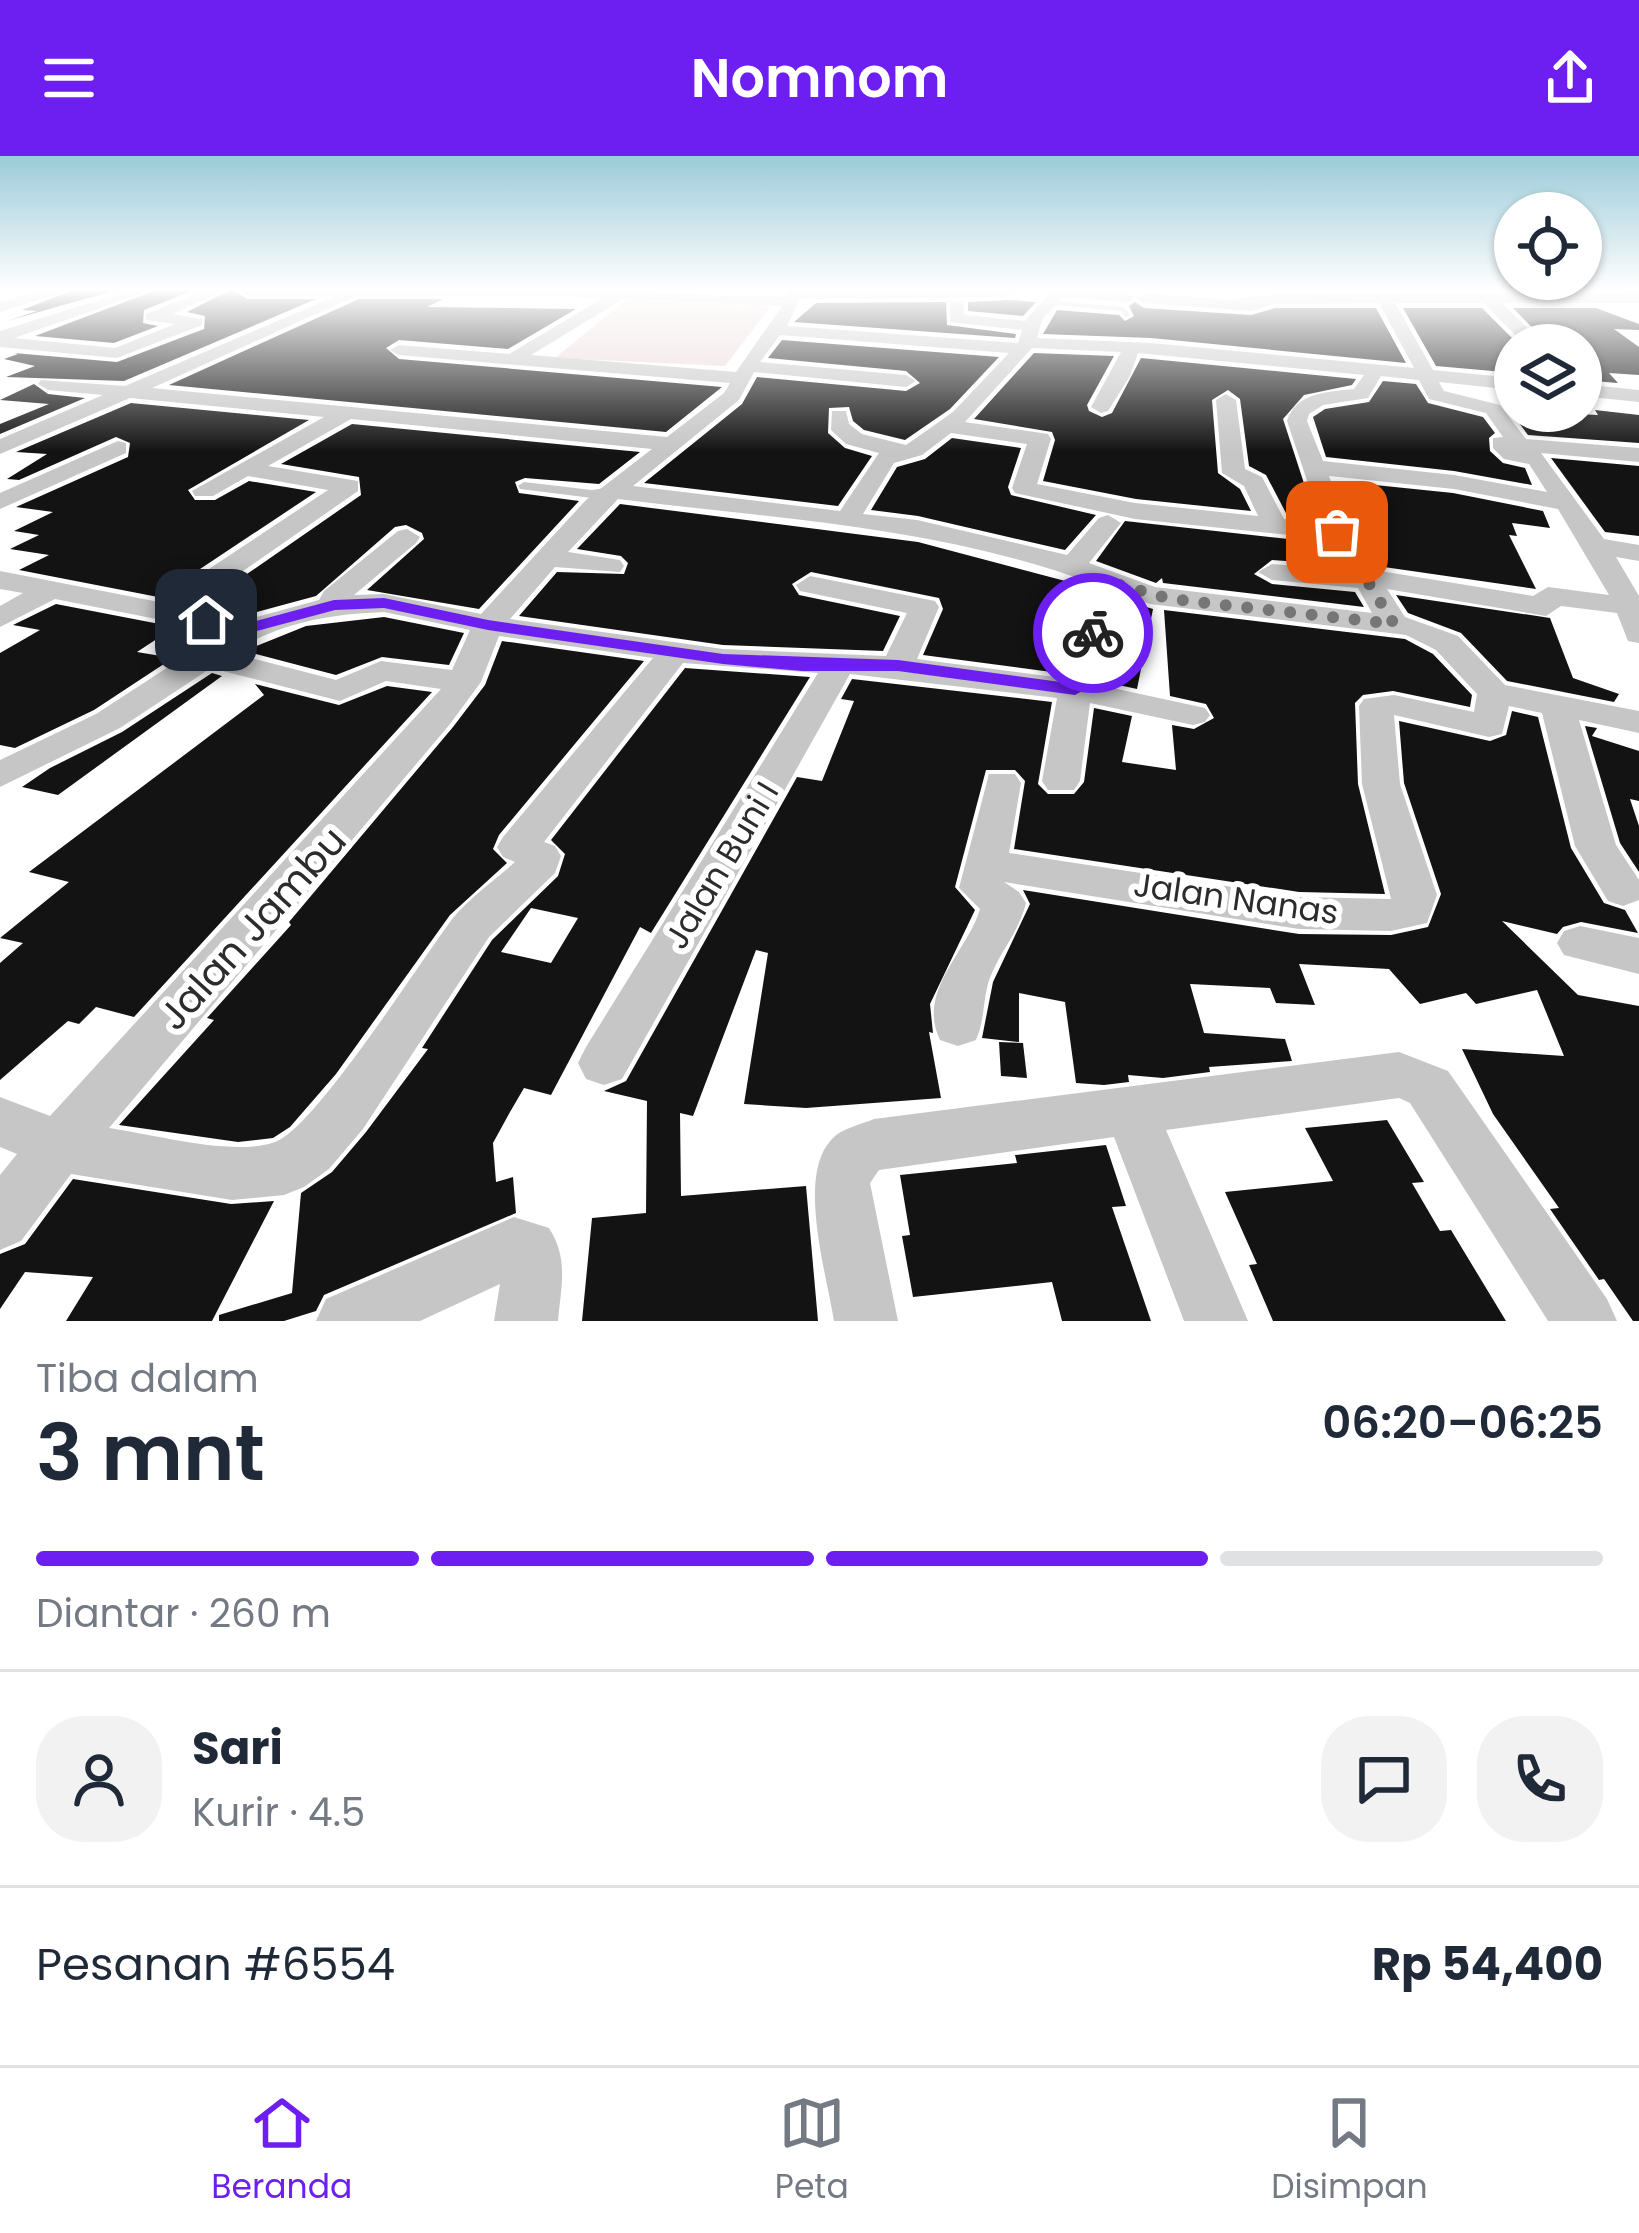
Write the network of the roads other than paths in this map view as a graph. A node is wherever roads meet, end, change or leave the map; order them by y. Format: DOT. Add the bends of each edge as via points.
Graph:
graph roads {
  1 [pos="25,343"];
  2 [pos="48,343"];
  3 [pos="142,343"];
  4 [pos="241,343"];
  5 [pos="539,343"];
  6 [pos="766,343"];
  7 [pos="893,343"];
  8 [pos="927,343"];
  9 [pos="943,343"];
  10 [pos="1021,343"];
  11 [pos="1074,343"];
  12 [pos="1170,343"];
  13 [pos="1219,343"];
  14 [pos="1411,343"];
  15 [pos="935,344"];
  16 [pos="40,346"];
  17 [pos="399,350"];
  18 [pos="1168,350"];
  19 [pos="1130,351"];
  20 [pos="1203,353"];
  21 [pos="867,356"];
  22 [pos="511,360"];
  23 [pos="924,362"];
  24 [pos="632,369"];
  25 [pos="1376,370"];
  26 [pos="746,372"];
  27 [pos="1427,374"];
  28 [pos="876,379"];
  29 [pos="906,381"];
  30 [pos="1494,382"];
  31 [pos="48,383"];
  32 [pos="131,392"];
  33 [pos="1602,392"];
  34 [pos="598,395"];
  35 [pos="1639,396"];
  36 [pos="1226,400"];
  37 [pos="1101,407"];
  38 [pos="952,409"];
  39 [pos="345,414"];
  40 [pos="839,416"];
  41 [pos="449,425"];
  42 [pos="1064,430"];
  43 [pos="0,433"];
  44 [pos="528,433"];
  45 [pos="27,436"];
  46 [pos="424,440"];
  47 [pos="1511,441"];
  48 [pos="670,444"];
  49 [pos="0,447"];
  50 [pos="118,448"];
  51 [pos="907,453"];
  52 [pos="501,454"];
  53 [pos="1639,455"];
  54 [pos="1311,467"];
  55 [pos="246,469"];
  56 [pos="524,486"];
  57 [pos="204,491"];
  58 [pos="612,491"];
  59 [pos="0,502"];
  60 [pos="1567,503"];
  61 [pos="848,518"];
  62 [pos="1108,523"];
  63 [pos="1276,528"];
  64 [pos="1337,532"];
  65 [pos="406,537"];
  66 [pos="1595,546"];
  67 [pos="1639,553"];
  68 [pos="550,558"];
  69 [pos="1073,565"];
  70 [pos="610,566"];
  71 [pos="1272,572"];
  72 [pos="1367,579"];
  73 [pos="0,580"];
  74 [pos="1109,582"];
  75 [pos="810,585"];
  76 [pos="52,589"];
  77 [pos="1630,598"];
  78 [pos="334,605"];
  79 [pos="164,612"];
  80 [pos="0,618"];
  81 [pos="1394,624"];
  82 [pos="488,625"];
  83 [pos="249,628"];
  84 [pos="675,652"];
  85 [pos="203,656"];
  86 [pos="898,666"];
  87 [pos="838,667"];
  88 [pos="464,682"];
  89 [pos="1075,690"];
  90 [pos="1494,694"];
  91 [pos="1559,710"];
  92 [pos="1193,716"];
  93 [pos="1639,722"];
  94 [pos="17,752"];
  95 [pos="0,775"];
  96 [pos="1061,781"];
  97 [pos="1002,783"];
  98 [pos="986,864"];
  99 [pos="1623,890"];
  100 [pos="1580,944"];
  101 [pos="1639,956"];
  102 [pos="958,1025"];
  103 [pos="604,1064"];
  104 [pos="1132,1114"];
  105 [pos="0,1121"];
  106 [pos="59,1146"];
  107 [pos="0,1221"];
  108 [pos="348,1321"];
  109 [pos="526,1321"];
  110 [pos="866,1321"];
  111 [pos="1216,1321"];
  112 [pos="1585,1321"];
  1 -- 16 [label="street"];
  2 -- 16 [label="street"];
  3 -- 16 [label="street" via="120,352"];
  4 -- 32 [label="street"];
  5 -- 22 [label="street"];
  6 -- 26 [label="street, Jalan Jambu"];
  7 -- 21 [label="street" via="881,356"];
  8 -- 15 [label="street"];
  9 -- 15 [label="street"];
  10 -- 38 [label="street"];
  11 -- 19 [label="street"];
  12 -- 18 [label="street"];
  13 -- 20 [label="street"];
  14 -- 27 [label="street"];
  15 -- 23 [label="street"];
  17 -- 22 [label="street"];
  18 -- 19 [label="street"];
  18 -- 20 [label="street"];
  19 -- 37 [label="street"];
  20 -- 25 [label="street" via="1286,353"];
  22 -- 24 [label="street"];
  24 -- 26 [label="street"];
  24 -- 34 [label="street"];
  25 -- 27 [label="street"];
  25 -- 54 [label="street" via="1360,394 1300,411"];
  26 -- 28 [label="street"];
  26 -- 48 [label="street, Jalan Jambu" via="732,396"];
  27 -- 30 [label="street"];
  27 -- 47 [label="street" via="1438,397 1492,409"];
  28 -- 29 [label="street"];
  28 -- 38 [label="street" via="863,392"];
  31 -- 32 [label="street"];
  32 -- 39 [label="street"];
  32 -- 45 [label="street"];
  33 -- 35 [label="street"];
  36 -- 63 [label="street" via="1234,473 1254,482"];
  38 -- 42 [label="street"];
  38 -- 51 [label="street"];
  38 -- 63 [label="street" via="1040,439 1024,488"];
  39 -- 41 [label="street"];
  39 -- 55 [label="street"];
  40 -- 51 [label="street" via="838,426 854,439"];
  41 -- 44 [label="street"];
  41 -- 46 [label="street"];
  43 -- 45 [label="street"];
  44 -- 48 [label="street"];
  44 -- 52 [label="street"];
  45 -- 49 [label="street"];
  47 -- 53 [label="street"];
  47 -- 60 [label="street" via="1501,442 1537,459"];
  48 -- 58 [label="street, Jalan Jambu"];
  50 -- 59 [label="street"];
  51 -- 61 [label="street" via="885,458"];
  54 -- 60 [label="street"];
  54 -- 64 [label="street"];
  55 -- 57 [label="street"];
  55 -- 79 [label="street" via="350,486"];
  56 -- 58 [label="lane"];
  58 -- 61 [label="street"];
  58 -- 68 [label="street, Jalan Jambu"];
  60 -- 66 [label="street"];
  61 -- 69 [label="street"];
  62 -- 69 [label="street"];
  63 -- 64 [label="street"];
  64 -- 72 [label="street"];
  65 -- 78 [label="street"];
  66 -- 67 [label="street"];
  66 -- 77 [label="street"];
  68 -- 70 [label="street"];
  68 -- 82 [label="street, Jalan Jambu"];
  69 -- 74 [label="street"];
  71 -- 72 [label="street"];
  72 -- 77 [label="street" via="1546,607 1548,596"];
  72 -- 81 [label="street"];
  73 -- 76 [label="street"];
  74 -- 81 [label="street" via="1191,602"];
  74 -- 89 [label="street"];
  75 -- 86 [label="street" via="924,607"];
  76 -- 79 [label="street"];
  76 -- 80 [label="street"];
  78 -- 82 [label="street" via="384,603"];
  78 -- 83 [label="street"];
  79 -- 83 [label="street"];
  81 -- 90 [label="street" via="1448,644"];
  82 -- 84 [label="street"];
  82 -- 88 [label="street, Jalan Jambu"];
  83 -- 85 [label="street"];
  84 -- 87 [label="street"];
  84 -- 106 [label="street" via="518,847 540,863 473,925 309,1151 284,1168 232,1173"];
  85 -- 88 [label="street" via="340,691 381,671"];
  85 -- 94 [label="street" via="108,721"];
  86 -- 87 [label="street"];
  86 -- 89 [label="street"];
  87 -- 103 [label="street, Jalan Buni I"];
  88 -- 106 [label="street, Jalan Jambu"];
  89 -- 92 [label="street"];
  89 -- 96 [label="street"];
  90 -- 91 [label="street"];
  90 -- 98 [label="street, Jalan Nanas" via="1492,726 1376,706 1381,784 1415,896 1412,911 1299,913"];
  91 -- 93 [label="street"];
  91 -- 99 [label="street" via="1596,846"];
  94 -- 95 [label="street"];
  97 -- 98 [label="street"];
  98 -- 102 [label="street" via="982,893 1004,903 998,929 967,972"];
  100 -- 101 [label="street"];
  104 -- 110 [label="street" via="855,1152 841,1183"];
  104 -- 111 [label="street"];
  104 -- 112 [label="street" via="1416,1078"];
  105 -- 106 [label="street"];
  106 -- 107 [label="street, Jalan Jambu"];
  108 -- 109 [label="street" via="514,1247 534,1259"];
}
